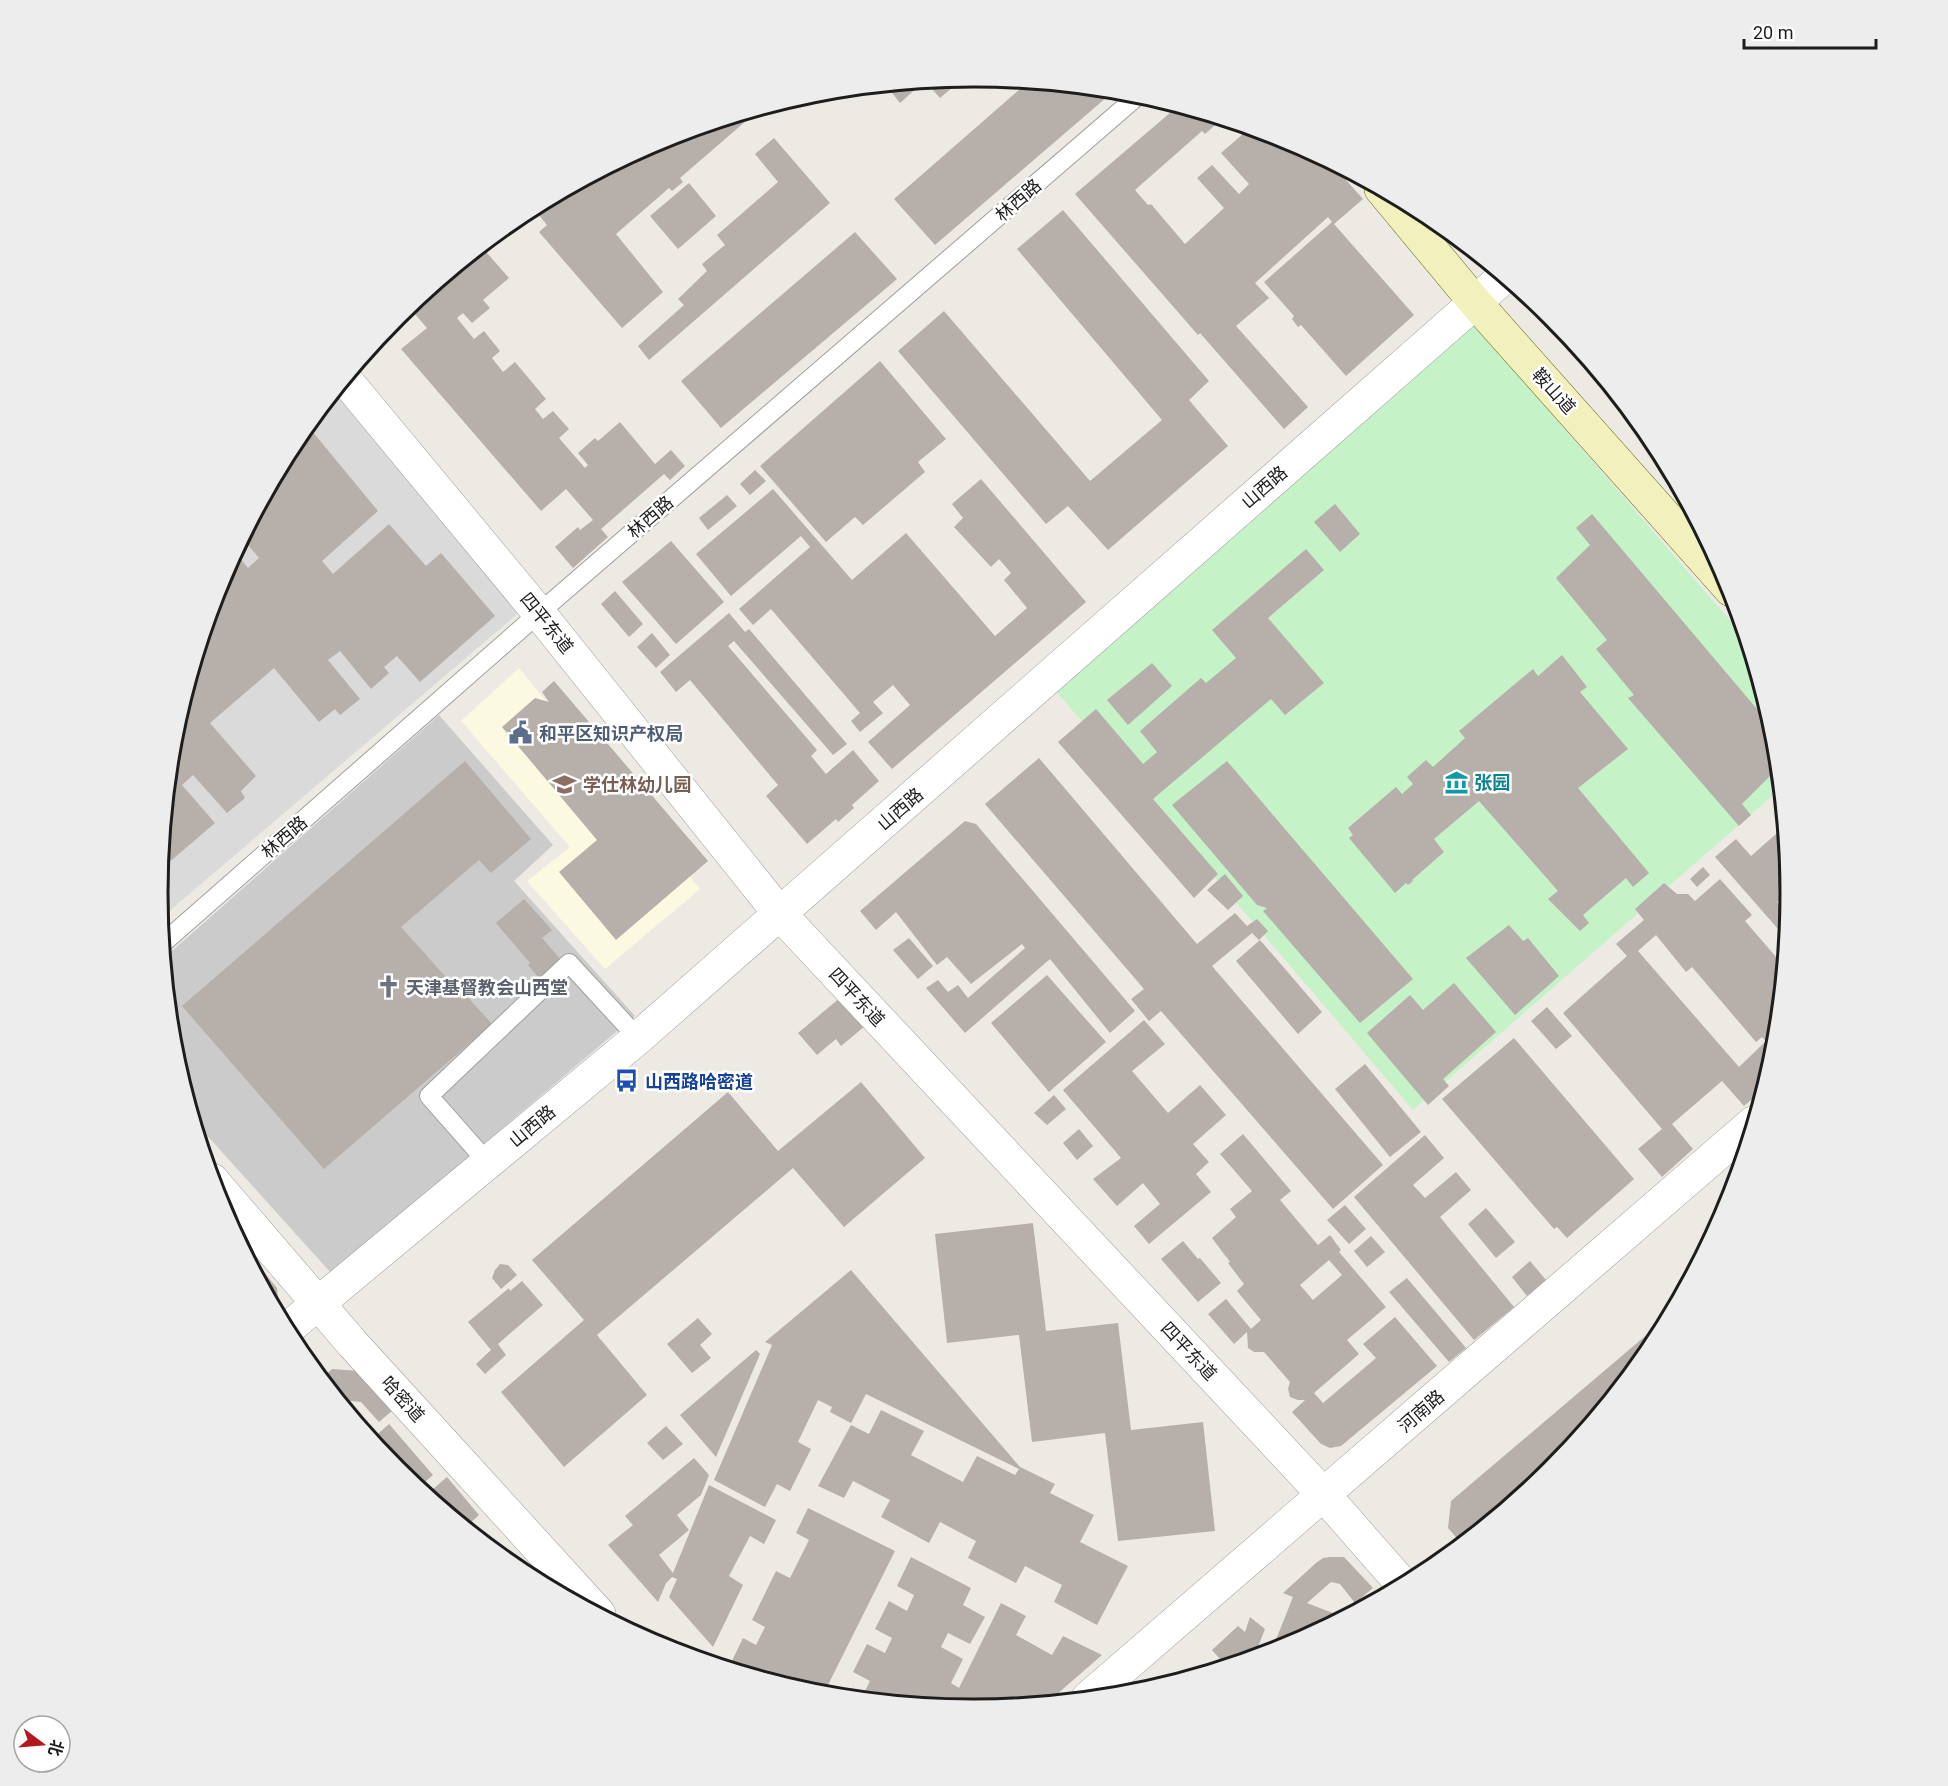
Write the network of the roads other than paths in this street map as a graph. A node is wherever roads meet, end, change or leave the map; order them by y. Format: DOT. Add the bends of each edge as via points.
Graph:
graph roads {
  1 [pos="1131,102"];
  2 [pos="1396,207"];
  3 [pos="1498,282"];
  4 [pos="1474,301"];
  5 [pos="349,384"];
  6 [pos="1711,567"];
  7 [pos="539,613"];
  8 [pos="780,914"];
  9 [pos="170,937"];
  10 [pos="639,1038"];
  11 [pos="1744,1131"];
  12 [pos="488,1162"];
  13 [pos="228,1199"];
  14 [pos="318,1303"];
  15 [pos="293,1324"];
  16 [pos="1324,1495"];
  17 [pos="1397,1578"];
  18 [pos="585,1598"];
  19 [pos="1098,1689"];
  1 -- 7 [label="lane, 林西路"];
  2 -- 4 [label="main road, 鞍山道"];
  3 -- 4 [label="street, 山西路"];
  4 -- 6 [label="main road, 鞍山道"];
  4 -- 8 [label="street, 山西路"];
  5 -- 7 [label="street, 四平东道"];
  7 -- 8 [label="street, 四平东道"];
  7 -- 9 [label="lane, 林西路"];
  8 -- 10 [label="street, 山西路"];
  8 -- 16 [label="street, 四平东道"];
  10 -- 12 [label="street, 山西路"];
  10 -- 12 [label="lane" via="569,963 429,1096"];
  11 -- 16 [label="street, 河南路"];
  12 -- 14 [label="street, 山西路"];
  13 -- 14 [label="street, 哈密道"];
  14 -- 15 [label="street, 山西路"];
  14 -- 18 [label="street, 哈密道"];
  16 -- 17 [label="street, 四平东道"];
  16 -- 19 [label="street, 河南路"];
}
